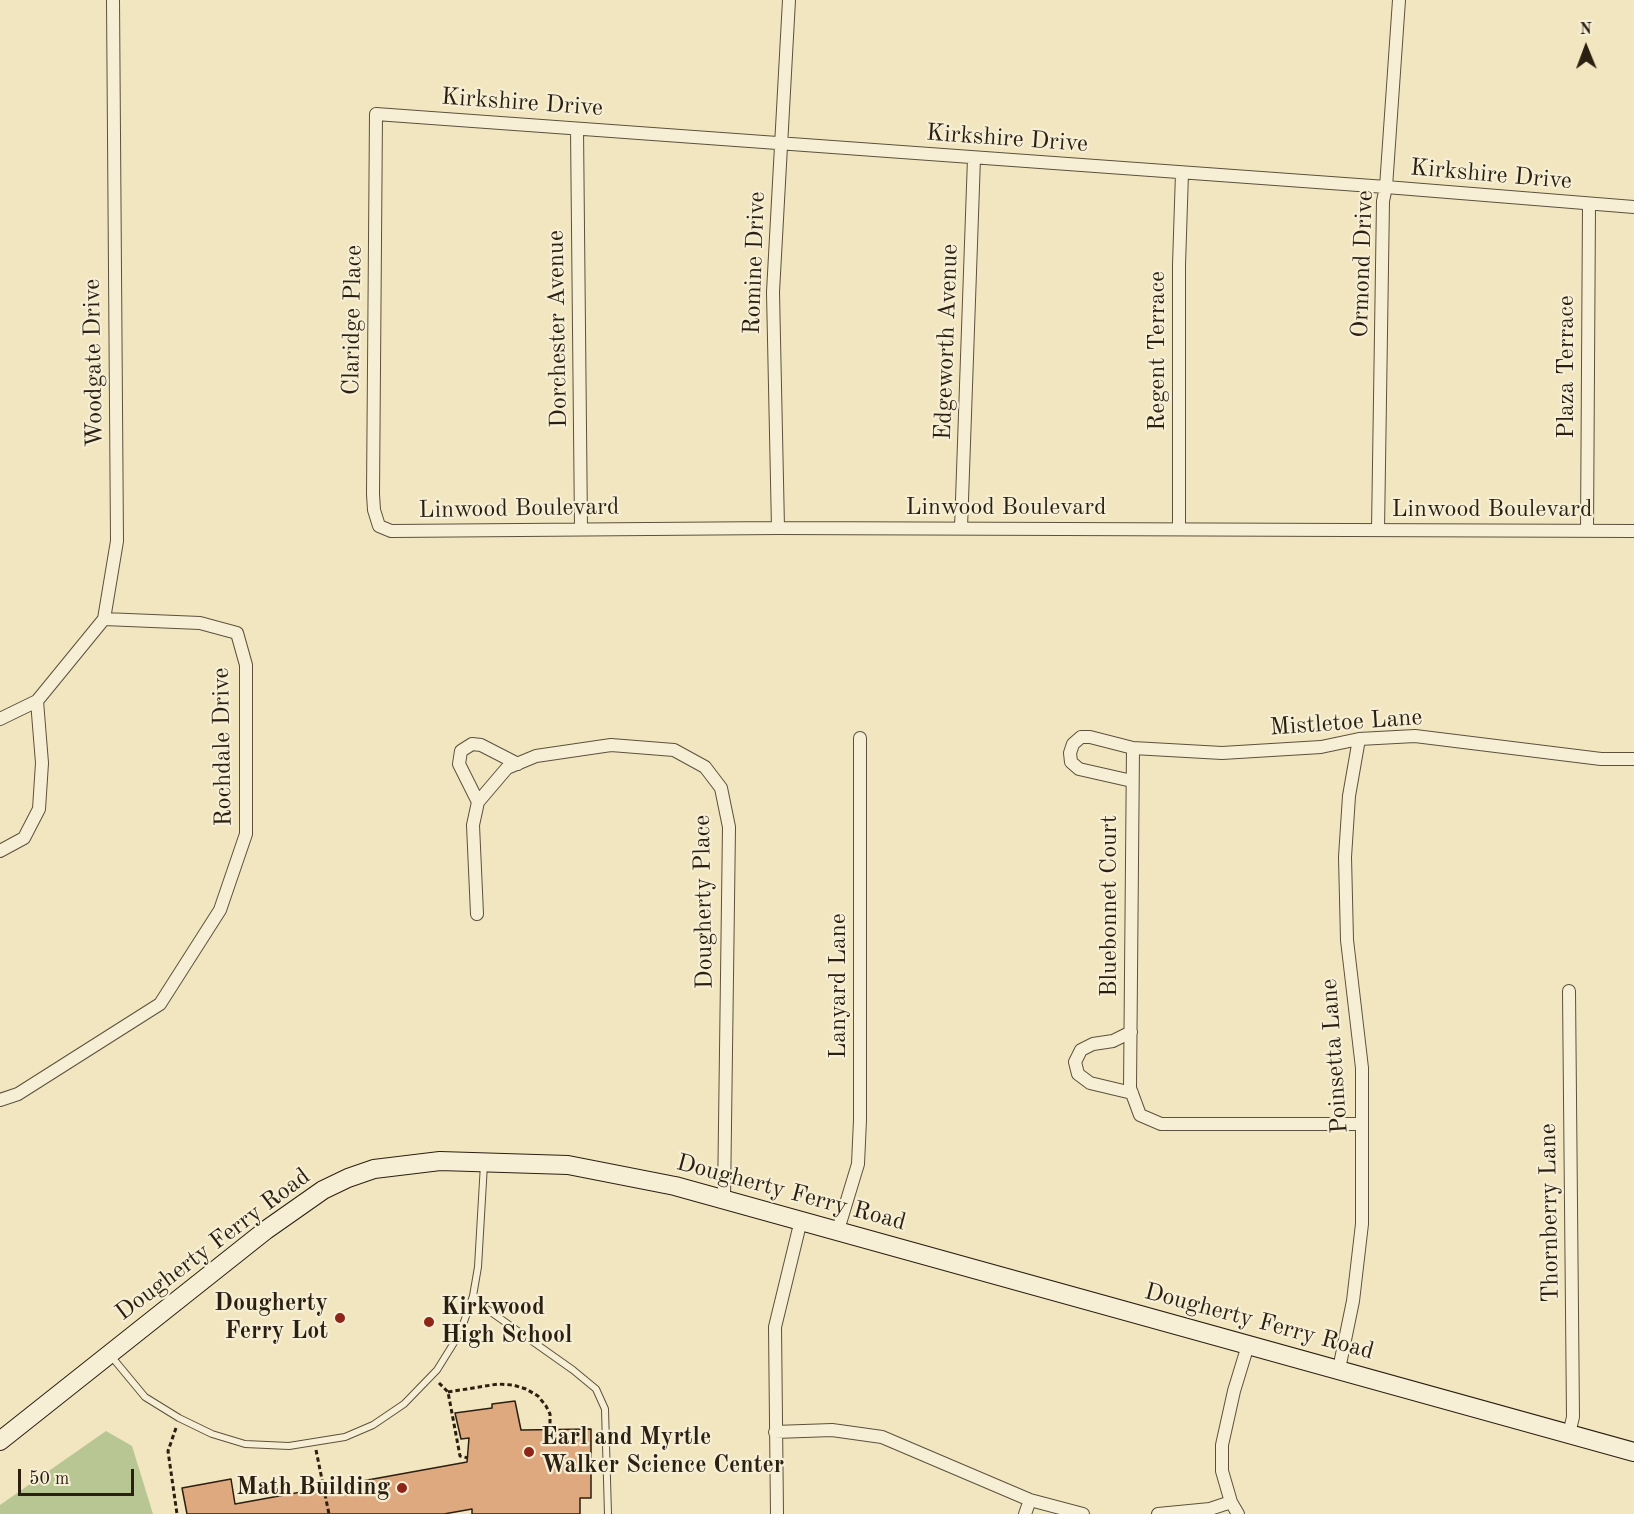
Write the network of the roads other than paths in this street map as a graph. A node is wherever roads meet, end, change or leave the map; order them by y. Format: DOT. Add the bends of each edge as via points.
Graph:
graph roads {
  1 [pos="113,0"];
  2 [pos="789,0"];
  3 [pos="1399,0"];
  4 [pos="376,114"];
  5 [pos="577,129"];
  6 [pos="781,143"];
  7 [pos="974,158"];
  8 [pos="1182,173"];
  9 [pos="1386,187"];
  10 [pos="1589,204"];
  11 [pos="1634,207"];
  12 [pos="379,526"];
  13 [pos="581,528"];
  14 [pos="778,528"];
  15 [pos="961,528"];
  16 [pos="1179,530"];
  17 [pos="1378,530"];
  18 [pos="1587,531"];
  19 [pos="1634,531"];
  20 [pos="104,619"];
  21 [pos="37,700"];
  22 [pos="0,718"];
  23 [pos="860,738"];
  24 [pos="1359,739"];
  25 [pos="1132,748"];
  26 [pos="1634,759"];
  27 [pos="518,764"];
  28 [pos="1132,781"];
  29 [pos="478,802"];
  30 [pos="0,851"];
  31 [pos="477,914"];
  32 [pos="1569,991"];
  33 [pos="1131,1032"];
  34 [pos="1132,1093"];
  35 [pos="0,1100"];
  36 [pos="1361,1124"];
  37 [pos="484,1162"];
  38 [pos="724,1199"];
  39 [pos="801,1220"];
  40 [pos="838,1230"];
  41 [pos="473,1296"];
  42 [pos="1248,1344"];
  43 [pos="108,1354"];
  44 [pos="1339,1369"];
  45 [pos="776,1432"];
  46 [pos="1569,1434"];
  47 [pos="0,1441"];
  48 [pos="1634,1452"];
  49 [pos="1030,1500"];
  50 [pos="1231,1502"];
  51 [pos="608,1514"];
  52 [pos="777,1514"];
  53 [pos="1024,1514"];
  54 [pos="1083,1514"];
  55 [pos="1158,1514"];
  56 [pos="1238,1514"];
  1 -- 20 [label="street, Woodgate Drive" via="117,541"];
  2 -- 6 [label="street, Romine Drive"];
  3 -- 9 [label="street, Ormond Drive"];
  4 -- 5 [label="street, Kirkshire Drive"];
  4 -- 12 [label="street, Claridge Place" via="373,494"];
  5 -- 6 [label="street, Kirkshire Drive"];
  5 -- 13 [label="street, Dorchester Avenue"];
  6 -- 7 [label="street, Kirkshire Drive"];
  6 -- 14 [label="street, Romine Drive" via="773,292"];
  7 -- 8 [label="street, Kirkshire Drive"];
  7 -- 15 [label="street, Edgeworth Avenue"];
  8 -- 9 [label="street, Kirkshire Drive"];
  8 -- 16 [label="street, Regent Terrace"];
  9 -- 10 [label="street, Kirkshire Drive"];
  9 -- 17 [label="street, Ormond Drive"];
  10 -- 11 [label="street, Kirkshire Drive"];
  10 -- 18 [label="street, Plaza Terrace"];
  12 -- 13 [label="street, Linwood Boulevard" via="404,532"];
  13 -- 14 [label="street, Linwood Boulevard"];
  14 -- 15 [label="street, Linwood Boulevard"];
  15 -- 16 [label="street, Linwood Boulevard"];
  16 -- 17 [label="street, Linwood Boulevard"];
  17 -- 18 [label="street, Linwood Boulevard"];
  18 -- 19 [label="street, Linwood Boulevard"];
  20 -- 21 [label="street"];
  20 -- 35 [label="street, Rochdale Drive" via="201,623 237,633 246,665 246,834 220,910 160,1004 18,1094"];
  21 -- 22 [label="street"];
  21 -- 30 [label="street" via="42,763 39,809 24,838"];
  23 -- 40 [label="street, Lanyard Lane" via="860,1120 858,1164"];
  24 -- 25 [label="street, Mistletoe Lane" via="1321,747 1222,753"];
  24 -- 26 [label="street, Mistletoe Lane" via="1415,736 1601,759"];
  24 -- 36 [label="street, Poinsetta Lane" via="1349,796 1345,857 1347,940 1362,1068"];
  25 -- 28 [label="street, Bluebonnet Court"];
  25 -- 28 [label="street, Bluebonnet Court" via="1081,737 1070,753 1071,762 1079,769"];
  27 -- 29 [label="street, Dougherty Place" via="507,768"];
  27 -- 29 [label="street" via="481,745 472,744 461,751 459,764"];
  27 -- 38 [label="street, Dougherty Place" via="536,756 611,745 674,750 705,767 721,788 729,827"];
  28 -- 33 [label="street, Bluebonnet Court"];
  29 -- 31 [label="street" via="473,825"];
  32 -- 46 [label="street, Thornberry Lane" via="1573,1417"];
  33 -- 34 [label="street, Bluebonnet Court"];
  33 -- 34 [label="street, Bluebonnet Court" via="1081,1050 1075,1062 1078,1074 1090,1083"];
  34 -- 36 [label="street, Bluebonnet Court" via="1140,1115 1161,1124"];
  36 -- 44 [label="street, Poinsetta Lane" via="1362,1224 1353,1301"];
  37 -- 38 [label="main road, Dougherty Ferry Road" via="555,1163"];
  37 -- 41 [label="lane"];
  37 -- 43 [label="main road, Dougherty Ferry Road" via="440,1161 374,1169 323,1190"];
  38 -- 39 [label="main road, Dougherty Ferry Road"];
  39 -- 40 [label="main road, Dougherty Ferry Road"];
  39 -- 45 [label="street" via="775,1327"];
  40 -- 42 [label="main road, Dougherty Ferry Road"];
  41 -- 43 [label="lane" via="460,1333 437,1370 404,1404 373,1425 345,1437 315,1442 289,1446 245,1444 212,1434 145,1397"];
  41 -- 51 [label="lane" via="596,1389 605,1409"];
  42 -- 44 [label="main road, Dougherty Ferry Road"];
  42 -- 50 [label="street" via="1222,1445 1222,1471"];
  43 -- 47 [label="main road, Dougherty Ferry Road"];
  44 -- 46 [label="main road, Dougherty Ferry Road"];
  45 -- 49 [label="street" via="832,1430 882,1437"];
  45 -- 52 [label="street"];
  46 -- 48 [label="main road, Dougherty Ferry Road"];
  49 -- 53 [label="street"];
  49 -- 54 [label="street"];
  50 -- 55 [label="street" via="1210,1509"];
  50 -- 56 [label="street"];
}
